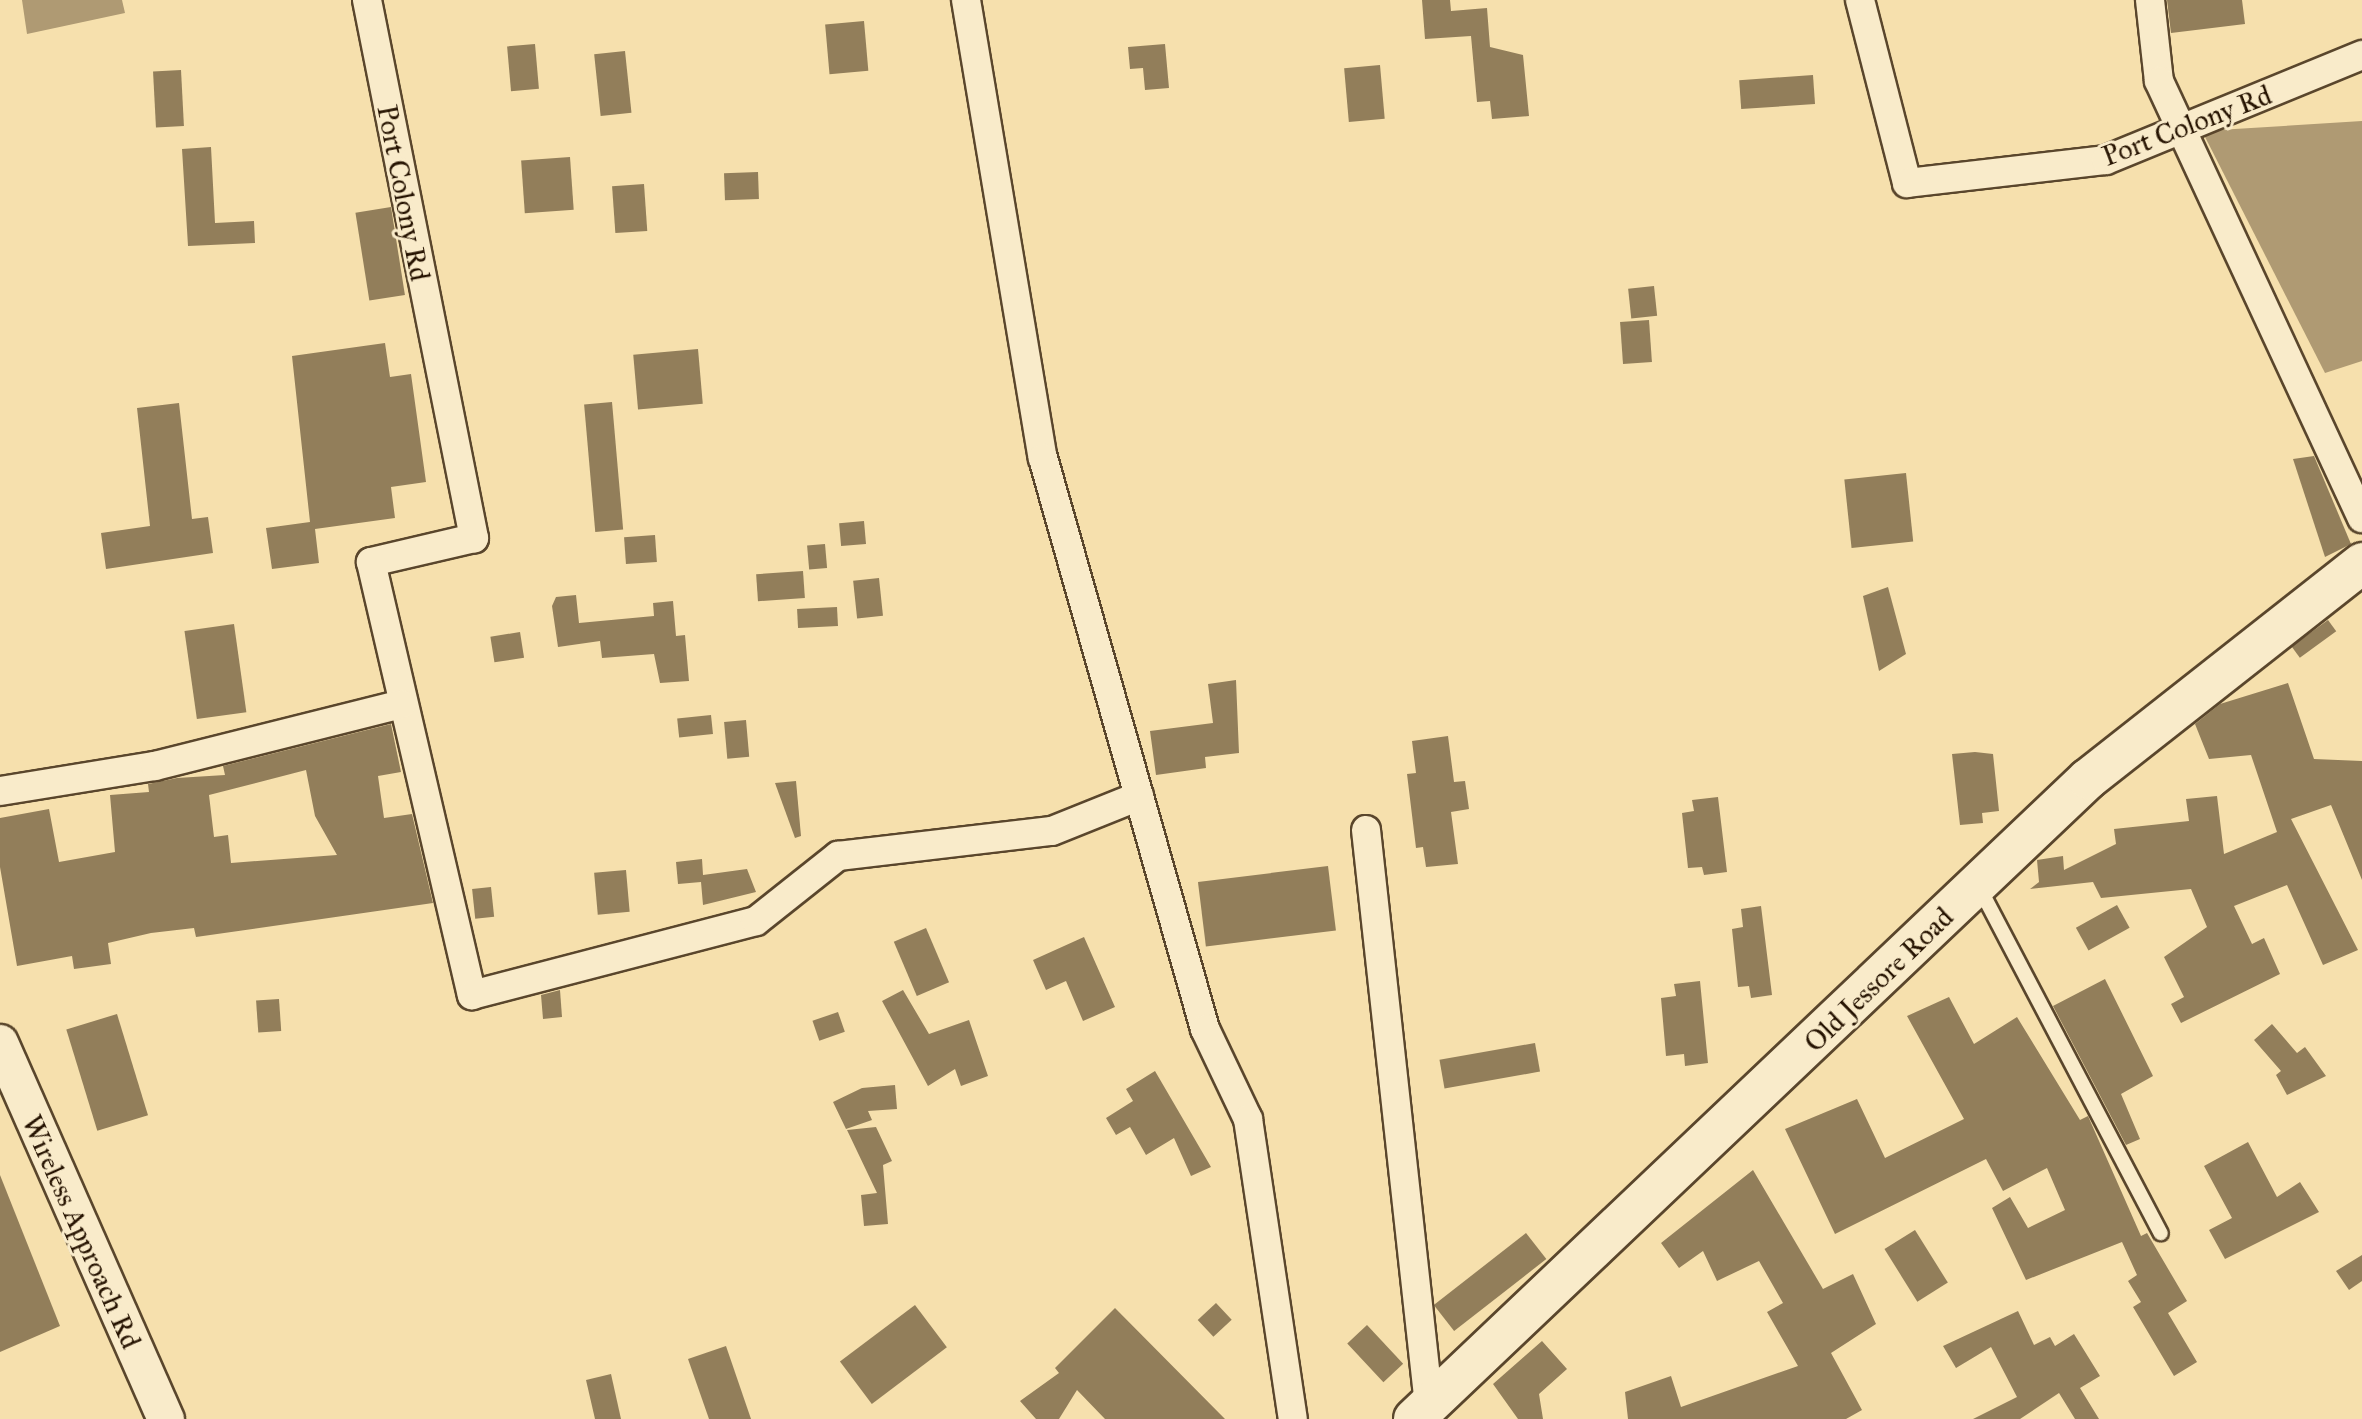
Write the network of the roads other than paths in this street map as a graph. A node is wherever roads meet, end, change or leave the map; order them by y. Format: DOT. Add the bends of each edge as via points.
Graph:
graph roads {
  1 [pos="367,0"];
  2 [pos="966,0"];
  3 [pos="1860,0"];
  4 [pos="2150,0"];
  5 [pos="2362,55"];
  6 [pos="2181,135"];
  7 [pos="2362,518"];
  8 [pos="2362,563"];
  9 [pos="401,704"];
  10 [pos="0,791"];
  11 [pos="1139,796"];
  12 [pos="1366,830"];
  13 [pos="1978,885"];
  14 [pos="0,1043"];
  15 [pos="7,1086"];
  16 [pos="2161,1233"];
  17 [pos="1421,1412"];
  18 [pos="166,1419"];
  19 [pos="1293,1419"];
  1 -- 9 [label="street, Port Colony Rd" via="439,385 474,538 371,562"];
  2 -- 11 [label="street" via="1043,458"];
  3 -- 6 [label="street, Port Colony Rd" via="1907,183 2106,160"];
  4 -- 6 [label="street" via="2159,81"];
  5 -- 6 [label="street, Port Colony Rd"];
  6 -- 7 [label="street"];
  8 -- 13 [label="main road, Old Jessore Road" via="2088,779"];
  9 -- 10 [label="street" via="155,766"];
  9 -- 11 [label="street" via="472,995 756,921 838,856 1052,831"];
  11 -- 19 [label="street" via="1205,1029 1248,1119"];
  12 -- 17 [label="street"];
  13 -- 16 [label="lane"];
  13 -- 17 [label="main road, Old Jessore Road"];
  14 -- 15 [label="street, Wireless Approach Rd"];
  15 -- 18 [label="street, Wireless Approach Rd"];
}
